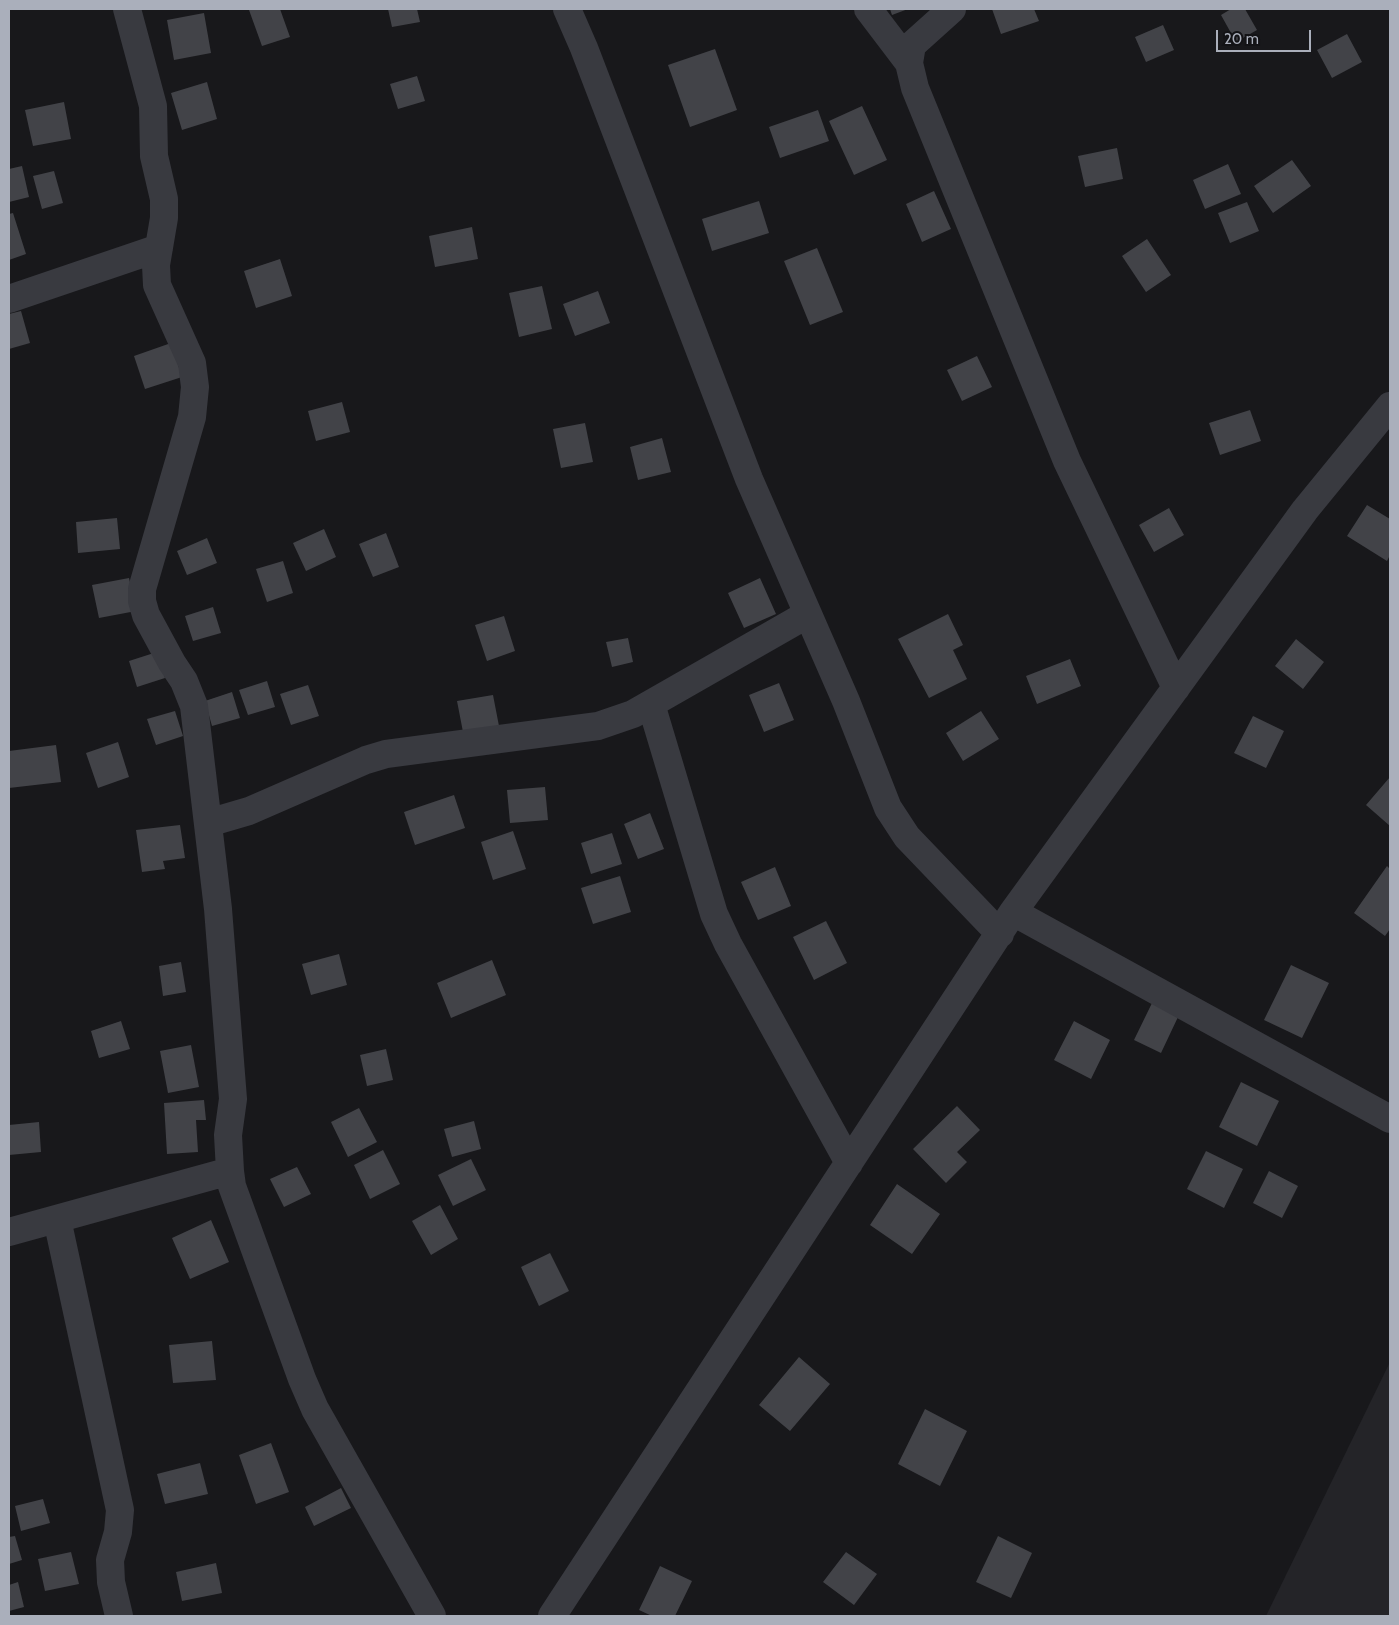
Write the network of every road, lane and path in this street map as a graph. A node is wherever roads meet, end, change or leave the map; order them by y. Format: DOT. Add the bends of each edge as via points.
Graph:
graph roads {
  1 [pos="126,9"];
  2 [pos="567,9"];
  3 [pos="868,9"];
  4 [pos="952,9"];
  5 [pos="909,63"];
  6 [pos="159,248"];
  7 [pos="9,299"];
  8 [pos="1390,406"];
  9 [pos="808,614"];
  10 [pos="1176,688"];
  11 [pos="650,704"];
  12 [pos="208,823"];
  13 [pos="1006,923"];
  14 [pos="1390,1118"];
  15 [pos="849,1163"];
  16 [pos="230,1171"];
  17 [pos="56,1219"];
  18 [pos="9,1232"];
  19 [pos="119,1616"];
  20 [pos="432,1616"];
  21 [pos="552,1616"];
  1 -- 6 [label="street" via="153,106 154,156 164,200"];
  2 -- 9 [label="street" via="749,480"];
  3 -- 5 [label="street"];
  4 -- 5 [label="street" via="912,45"];
  5 -- 10 [label="street" via="915,88 1067,461"];
  6 -- 7 [label="street"];
  6 -- 12 [label="street" via="157,285 192,363 195,387 192,417 142,589 142,601 146,615 184,681 194,706"];
  8 -- 10 [label="street" via="1306,510"];
  9 -- 11 [label="street"];
  9 -- 13 [label="street" via="888,808 907,837"];
  10 -- 13 [label="street"];
  11 -- 12 [label="street" via="633,714 598,726 386,754 248,811"];
  11 -- 15 [label="street" via="714,914"];
  12 -- 16 [label="street" via="233,1099 228,1135"];
  13 -- 14 [label="street"];
  13 -- 15 [label="street"];
  15 -- 21 [label="street"];
  16 -- 17 [label="street"];
  16 -- 20 [label="street" via="315,1409"];
  17 -- 18 [label="street"];
  17 -- 19 [label="street" via="120,1510 110,1560 111,1582"];
}
